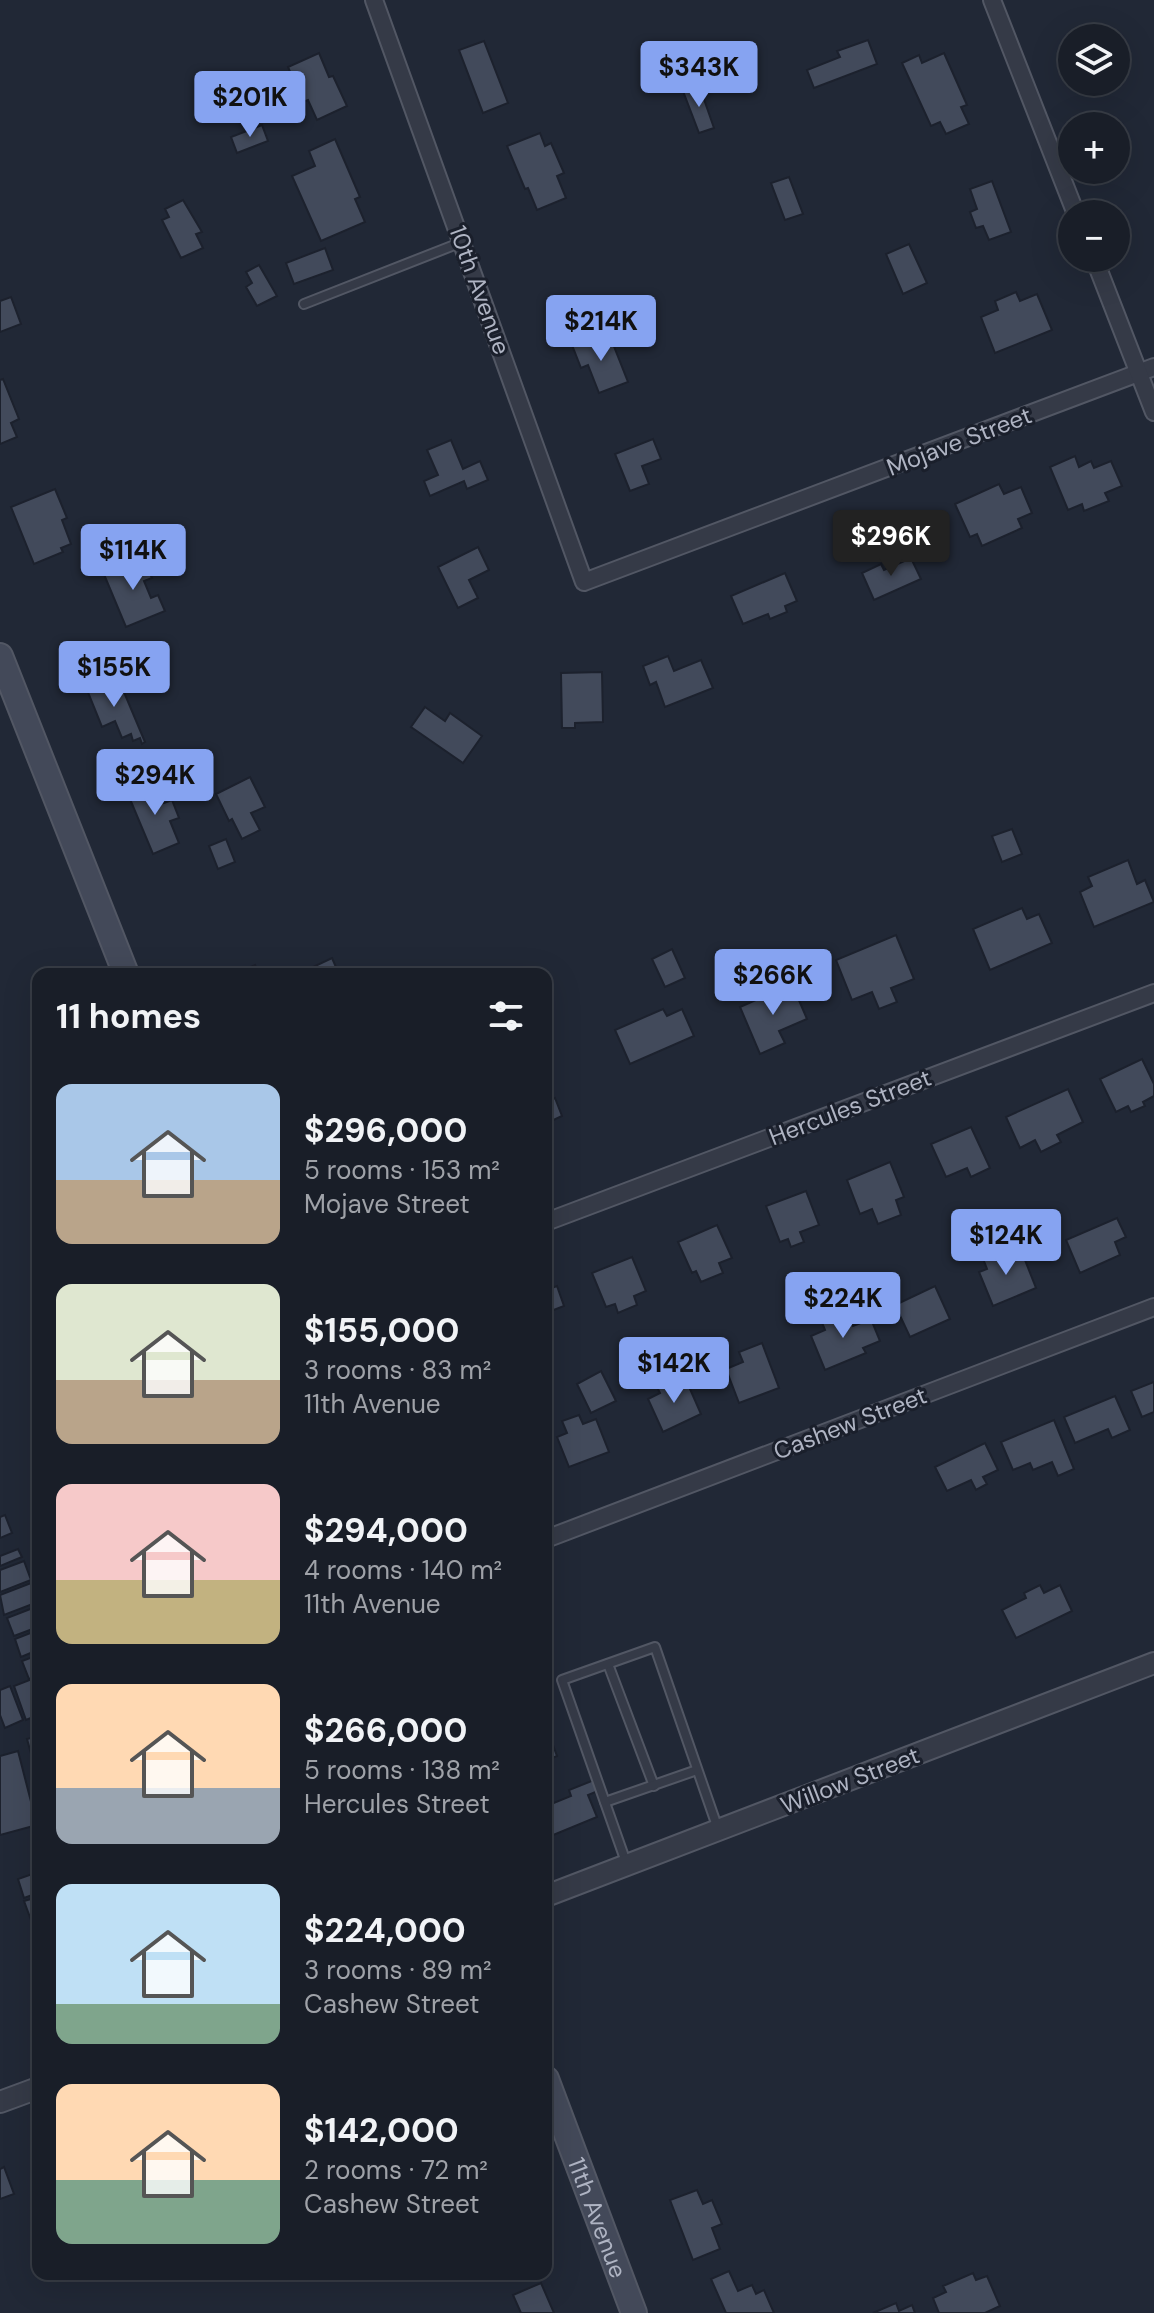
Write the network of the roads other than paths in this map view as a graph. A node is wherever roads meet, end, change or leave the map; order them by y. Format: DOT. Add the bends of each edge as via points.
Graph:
graph roads {
  1 [pos="374,0"];
  2 [pos="992,0"];
  3 [pos="1071,200"];
  4 [pos="462,242"];
  5 [pos="1100,272"];
  6 [pos="304,304"];
  7 [pos="1146,370"];
  8 [pos="1154,412"];
  9 [pos="584,582"];
  10 [pos="0,656"];
  11 [pos="124,968"];
  12 [pos="1154,993"];
  13 [pos="552,1220"];
  14 [pos="1154,1307"];
  15 [pos="552,1537"];
  16 [pos="1154,1663"];
  17 [pos="608,1664"];
  18 [pos="697,1770"];
  19 [pos="654,1786"];
  20 [pos="605,1802"];
  21 [pos="719,1830"];
  22 [pos="627,1866"];
  23 [pos="552,1894"];
  24 [pos="32,2090"];
  25 [pos="552,2095"];
  26 [pos="0,2102"];
  27 [pos="634,2313"];
  1 -- 4 [label="street, 10th Avenue"];
  2 -- 3 [label="street"];
  4 -- 6 [label="lane"];
  4 -- 9 [label="street, 10th Avenue"];
  5 -- 7 [label="street"];
  7 -- 8 [label="street"];
  7 -- 9 [label="street, Mojave Street"];
  10 -- 11 [label="main road"];
  12 -- 13 [label="street, Hercules Street"];
  14 -- 15 [label="street, Cashew Street"];
  16 -- 21 [label="street, Willow Street"];
  17 -- 18 [label="lane" via="655,1647"];
  17 -- 19 [label="lane"];
  17 -- 20 [label="lane" via="562,1680"];
  18 -- 19 [label="lane"];
  18 -- 21 [label="lane"];
  19 -- 20 [label="lane"];
  20 -- 22 [label="lane"];
  21 -- 22 [label="street, Willow Street"];
  22 -- 23 [label="street, Willow Street"];
  24 -- 26 [label="street"];
  25 -- 27 [label="main road, 11th Avenue"];
}
